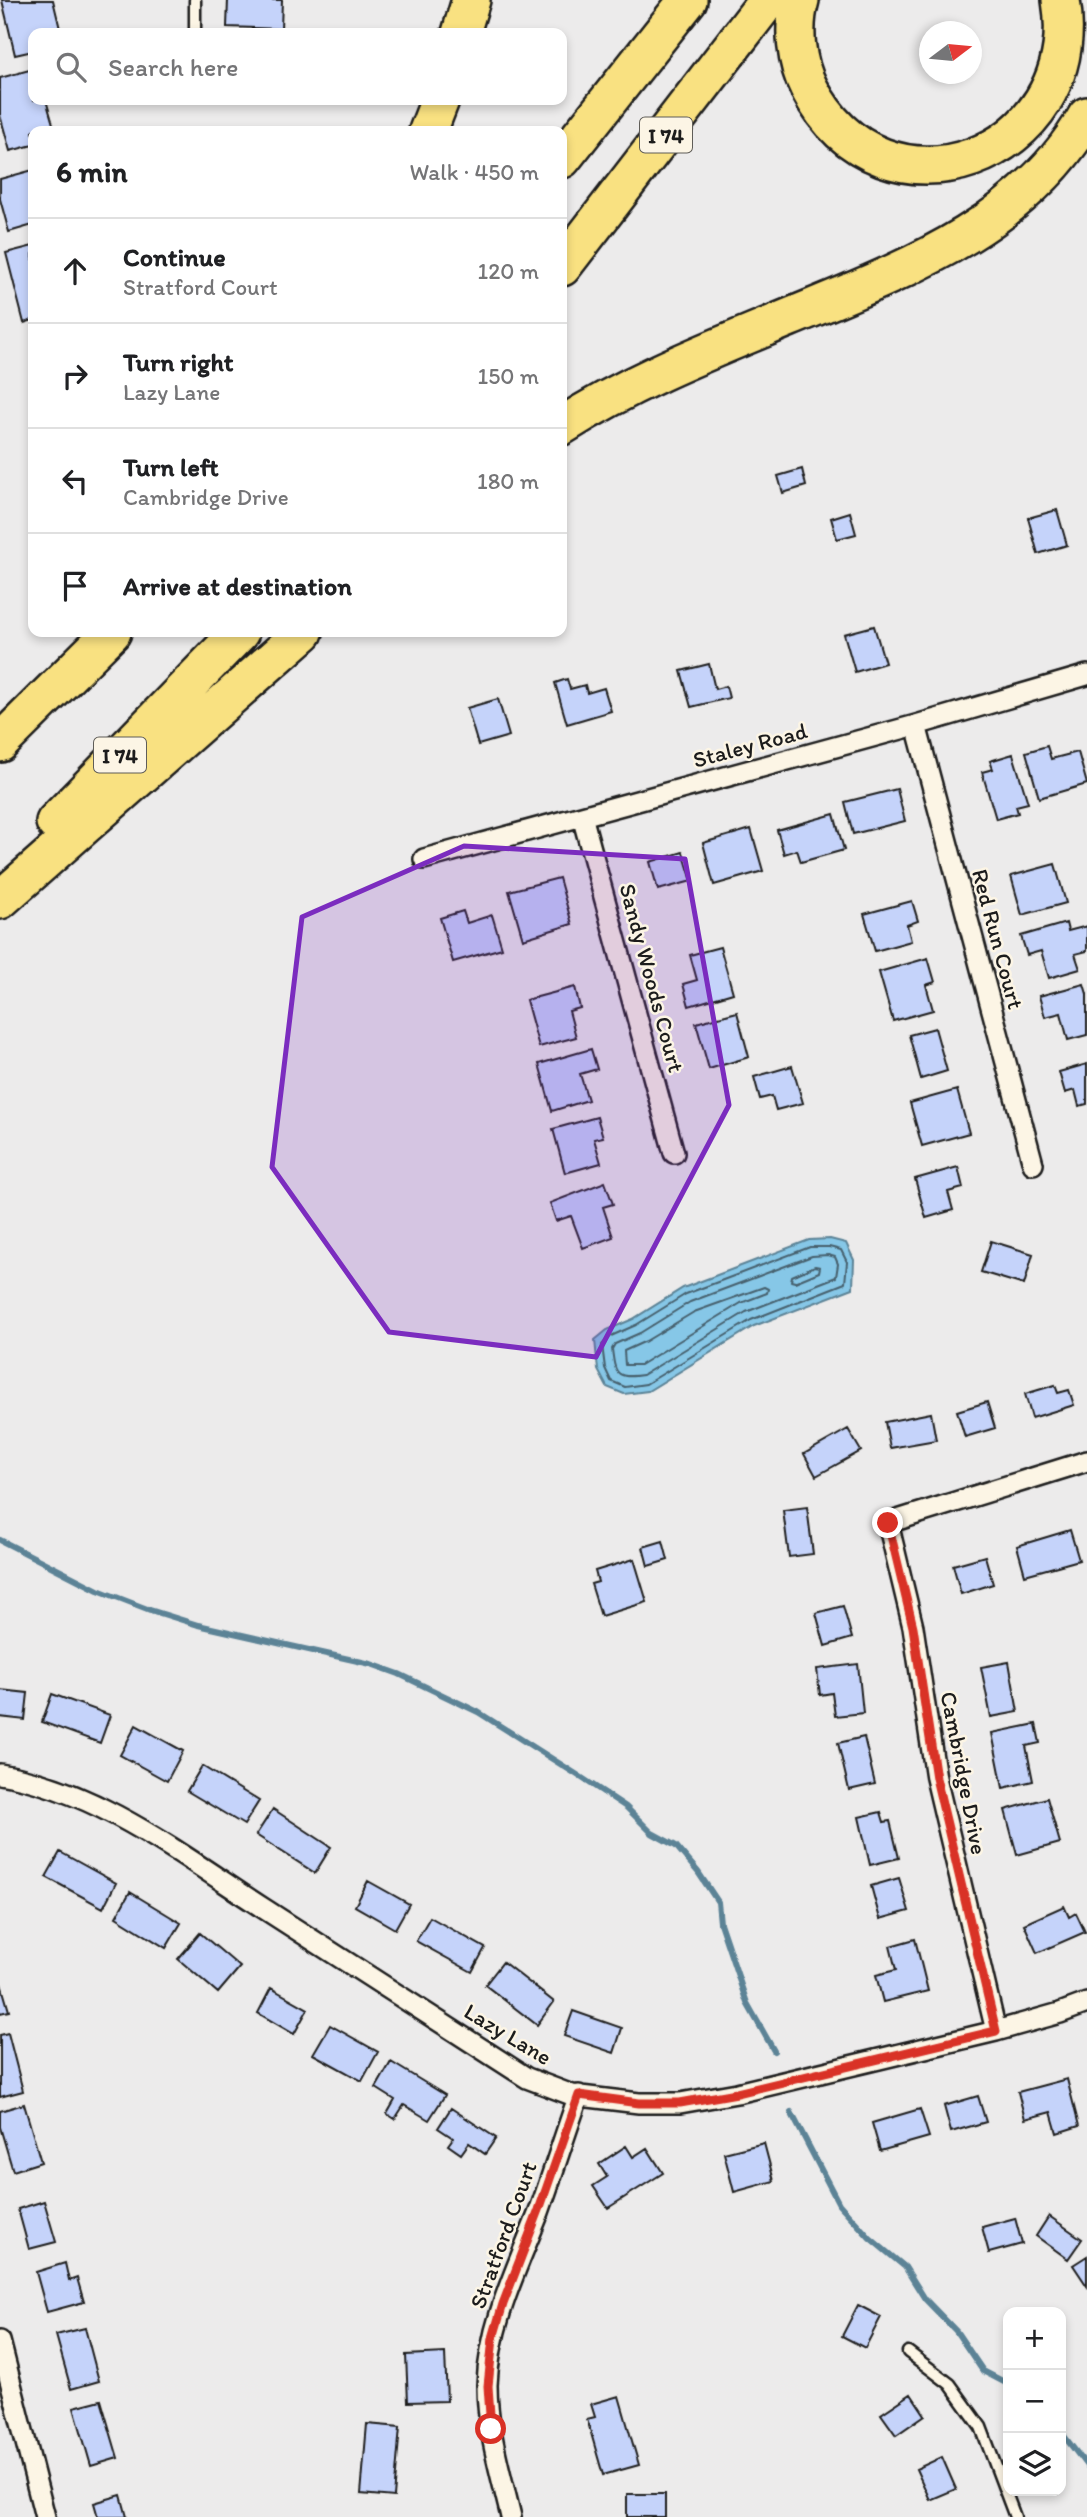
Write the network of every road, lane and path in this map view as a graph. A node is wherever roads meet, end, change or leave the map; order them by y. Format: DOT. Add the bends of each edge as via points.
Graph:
graph roads {
  1 [pos="195,0"];
  2 [pos="471,0"];
  3 [pos="688,0"];
  4 [pos="768,0"];
  5 [pos="800,0"];
  6 [pos="1060,0"];
  7 [pos="195,28"];
  8 [pos="463,28"];
  9 [pos="438,105"];
  10 [pos="1087,116"];
  11 [pos="430,126"];
  12 [pos="567,153"];
  13 [pos="567,261"];
  14 [pos="567,423"];
  15 [pos="107,637"];
  16 [pos="235,637"];
  17 [pos="298,637"];
  18 [pos="1087,675"];
  19 [pos="916,725"];
  20 [pos="0,743"];
  21 [pos="582,816"];
  22 [pos="425,859"];
  23 [pos="0,878"];
  24 [pos="0,900"];
  25 [pos="674,1153"];
  26 [pos="1033,1164"];
  27 [pos="1087,1461"];
  28 [pos="0,1774"];
  29 [pos="1087,2003"];
  30 [pos="996,2031"];
  31 [pos="579,2095"];
  32 [pos="0,2341"];
  33 [pos="908,2353"];
  34 [pos="45,2517"];
  35 [pos="511,2517"];
  36 [pos="1015,2517"];
  1 -- 7 [label="lane"];
  2 -- 8 [label="highway"];
  3 -- 12 [label="highway"];
  4 -- 13 [label="highway, I 74"];
  5 -- 6 [label="highway" via="800,64 827,117 857,144 875,153 893,161 934,166 973,160 1006,144 1044,106 1063,55"];
  9 -- 11 [label="highway"];
  10 -- 14 [label="highway" via="1042,176 961,239 888,276 644,379"];
  15 -- 20 [label="highway"];
  16 -- 23 [label="highway, I 74"];
  17 -- 24 [label="highway"];
  18 -- 19 [label="street, Staley Road"];
  19 -- 21 [label="street, Staley Road"];
  19 -- 26 [label="street, Red Run Court"];
  21 -- 22 [label="street, Staley Road"];
  21 -- 25 [label="street, Sandy Woods Court"];
  27 -- 30 [label="street, Cambridge Drive" via="888,1523 913,1627 936,1778"];
  28 -- 31 [label="street, Lazy Lane" via="31,1779 91,1801 527,2078"];
  29 -- 30 [label="street, Lazy Lane"];
  30 -- 31 [label="street, Lazy Lane" via="680,2103"];
  31 -- 35 [label="street, Stratford Court" via="493,2338 488,2386 491,2429"];
  32 -- 34 [label="street"];
  33 -- 36 [label="lane" via="950,2384 981,2427"];
}
